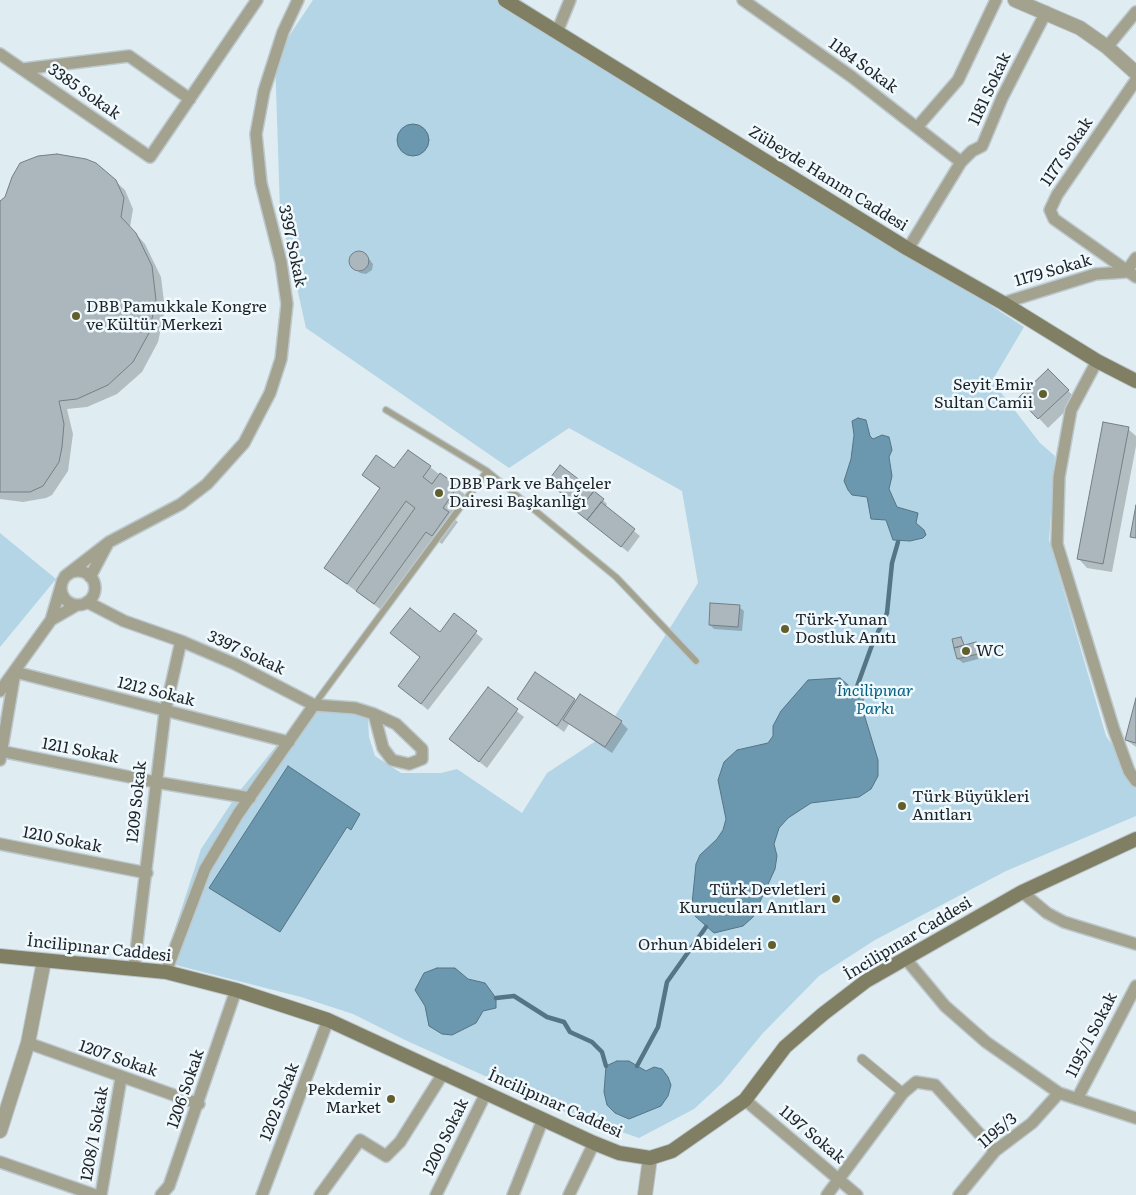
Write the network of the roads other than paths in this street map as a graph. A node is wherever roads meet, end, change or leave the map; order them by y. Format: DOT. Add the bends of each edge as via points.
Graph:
graph roads {
  1 [pos="257,0"];
  2 [pos="505,0"];
  3 [pos="570,0"];
  4 [pos="744,0"];
  5 [pos="996,0"];
  6 [pos="1015,0"];
  7 [pos="298,1"];
  8 [pos="1046,12"];
  9 [pos="1136,12"];
  10 [pos="557,32"];
  11 [pos="1106,47"];
  12 [pos="0,54"];
  13 [pos="23,69"];
  14 [pos="1136,73"];
  15 [pos="1136,80"];
  16 [pos="190,99"];
  17 [pos="918,126"];
  18 [pos="962,162"];
  19 [pos="908,249"];
  20 [pos="1136,258"];
  21 [pos="1131,275"];
  22 [pos="1003,302"];
  23 [pos="1097,361"];
  24 [pos="1136,381"];
  25 [pos="386,410"];
  26 [pos="487,471"];
  27 [pos="109,542"];
  28 [pos="92,579"];
  29 [pos="63,581"];
  30 [pos="82,603"];
  31 [pos="106,612"];
  32 [pos="51,620"];
  33 [pos="181,641"];
  34 [pos="696,661"];
  35 [pos="15,672"];
  36 [pos="0,690"];
  37 [pos="314,705"];
  38 [pos="165,712"];
  39 [pos="374,714"];
  40 [pos="289,742"];
  41 [pos="0,754"];
  42 [pos="1136,780"];
  43 [pos="154,782"];
  44 [pos="250,798"];
  45 [pos="1136,839"];
  46 [pos="0,844"];
  47 [pos="146,873"];
  48 [pos="1022,892"];
  49 [pos="1136,944"];
  50 [pos="0,956"];
  51 [pos="906,958"];
  52 [pos="44,962"];
  53 [pos="134,968"];
  54 [pos="166,972"];
  55 [pos="1136,986"];
  56 [pos="236,990"];
  57 [pos="328,1020"];
  58 [pos="28,1043"];
  59 [pos="862,1058"];
  60 [pos="444,1072"];
  61 [pos="122,1078"];
  62 [pos="486,1093"];
  63 [pos="903,1093"];
  64 [pos="1058,1093"];
  65 [pos="1077,1099"];
  66 [pos="745,1100"];
  67 [pos="198,1104"];
  68 [pos="1136,1118"];
  69 [pos="543,1119"];
  70 [pos="0,1131"];
  71 [pos="594,1143"];
  72 [pos="995,1151"];
  73 [pos="650,1158"];
  74 [pos="0,1162"];
  75 [pos="839,1180"];
  76 [pos="95,1195"];
  77 [pos="100,1195"];
  78 [pos="161,1195"];
  79 [pos="262,1195"];
  80 [pos="320,1195"];
  81 [pos="436,1195"];
  82 [pos="513,1195"];
  83 [pos="568,1195"];
  84 [pos="645,1195"];
  85 [pos="827,1195"];
  86 [pos="857,1195"];
  87 [pos="959,1195"];
  1 -- 16 [label="street"];
  2 -- 10 [label="main road, Zübeyde Hanım Caddesi"];
  3 -- 10 [label="street"];
  4 -- 17 [label="street, 1184 Sokak"];
  5 -- 17 [label="street" via="958,80"];
  6 -- 8 [label="street"];
  7 -- 27 [label="street, 3397 Sokak" via="283,32 264,92 256,134 261,183 281,262 287,304 277,373 244,442 207,484 180,504"];
  8 -- 11 [label="street" via="1080,28"];
  8 -- 18 [label="street, 1181 Sokak" via="1002,98 982,146"];
  9 -- 11 [label="street"];
  10 -- 19 [label="main road, Zübeyde Hanım Caddesi"];
  11 -- 14 [label="street"];
  12 -- 13 [label="street, 3385 Sokak"];
  13 -- 16 [label="street" via="129,56"];
  13 -- 16 [label="street, 3385 Sokak" via="150,156"];
  15 -- 21 [label="street, 1177 Sokak" via="1050,210 1054,219"];
  17 -- 18 [label="street, 1184 Sokak"];
  18 -- 19 [label="street, 1181 Sokak"];
  19 -- 22 [label="main road, Zübeyde Hanım Caddesi"];
  20 -- 21 [label="street"];
  21 -- 22 [label="street, 1179 Sokak" via="1096,274"];
  22 -- 23 [label="main road, Zübeyde Hanım Caddesi"];
  23 -- 24 [label="main road, Zübeyde Hanım Caddesi"];
  23 -- 42 [label="street" via="1071,410 1060,477 1057,544 1114,730 1128,771"];
  25 -- 26 [label="lane"];
  26 -- 34 [label="lane" via="616,577"];
  26 -- 37 [label="lane"];
  27 -- 28 [label="street"];
  27 -- 29 [label="street, 3397 Sokak"];
  28 -- 29 [label="street" via="80,571 70,573"];
  28 -- 30 [label="street" via="94,593"];
  28 -- 31 [label="street"];
  29 -- 30 [label="street, 3397 Sokak" via="63,597 72,604"];
  29 -- 32 [label="street"];
  30 -- 31 [label="street, 3397 Sokak"];
  30 -- 32 [label="street"];
  31 -- 33 [label="street, 3397 Sokak"];
  32 -- 35 [label="street"];
  33 -- 37 [label="street, 3397 Sokak" via="235,664"];
  33 -- 38 [label="street, 1209 Sokak"];
  35 -- 36 [label="street"];
  35 -- 38 [label="street, 1212 Sokak"];
  35 -- 41 [label="street"];
  37 -- 39 [label="street, 3397 Sokak" via="355,708"];
  37 -- 40 [label="street"];
  38 -- 40 [label="street, 1212 Sokak"];
  38 -- 43 [label="street, 1209 Sokak"];
  39 -- 39 [label="street, 3397 Sokak" via="396,724 422,749 422,760 409,764 392,760 383,748"];
  40 -- 44 [label="street"];
  41 -- 43 [label="street, 1211 Sokak"];
  43 -- 44 [label="street, 1211 Sokak"];
  43 -- 47 [label="street, 1209 Sokak"];
  44 -- 54 [label="street" via="205,869"];
  45 -- 48 [label="main road, İncilipınar Caddesi"];
  46 -- 47 [label="street, 1210 Sokak"];
  47 -- 53 [label="street, 1209 Sokak"];
  48 -- 49 [label="street" via="1047,914 1064,922"];
  48 -- 51 [label="main road, İncilipınar Caddesi"];
  50 -- 52 [label="main road, İncilipınar Caddesi"];
  51 -- 64 [label="street" via="952,1012 986,1042"];
  51 -- 66 [label="main road, İncilipınar Caddesi" via="866,981 785,1047"];
  52 -- 53 [label="main road, İncilipınar Caddesi"];
  52 -- 58 [label="street"];
  53 -- 54 [label="main road, İncilipınar Caddesi"];
  54 -- 56 [label="main road, İncilipınar Caddesi"];
  55 -- 65 [label="street, 1195/1 Sokak"];
  56 -- 57 [label="main road, İncilipınar Caddesi"];
  56 -- 67 [label="street, 1206 Sokak"];
  57 -- 60 [label="main road, İncilipınar Caddesi"];
  57 -- 79 [label="street, 1202 Sokak"];
  58 -- 61 [label="street, 1207 Sokak"];
  58 -- 70 [label="street"];
  59 -- 63 [label="street"];
  60 -- 62 [label="main road, İncilipınar Caddesi"];
  60 -- 80 [label="street" via="400,1142 386,1156 360,1140"];
  61 -- 67 [label="street, 1207 Sokak"];
  61 -- 77 [label="street, 1208/1 Sokak"];
  62 -- 69 [label="main road, İncilipınar Caddesi"];
  62 -- 81 [label="street, 1200 Sokak"];
  63 -- 72 [label="street" via="916,1082 935,1086"];
  63 -- 75 [label="street"];
  64 -- 65 [label="street"];
  64 -- 72 [label="street, 1195/3" via="1032,1123"];
  65 -- 68 [label="street"];
  66 -- 73 [label="main road, İncilipınar Caddesi" via="672,1152"];
  66 -- 75 [label="street, 1197 Sokak"];
  67 -- 78 [label="street, 1206 Sokak" via="169,1186"];
  69 -- 71 [label="main road, İncilipınar Caddesi"];
  69 -- 82 [label="street"];
  71 -- 73 [label="main road, İncilipınar Caddesi" via="619,1153"];
  71 -- 83 [label="street"];
  72 -- 87 [label="street, 1195/3"];
  73 -- 84 [label="street"];
  74 -- 76 [label="street"];
  75 -- 85 [label="street"];
  75 -- 86 [label="street, 1197 Sokak"];
}
